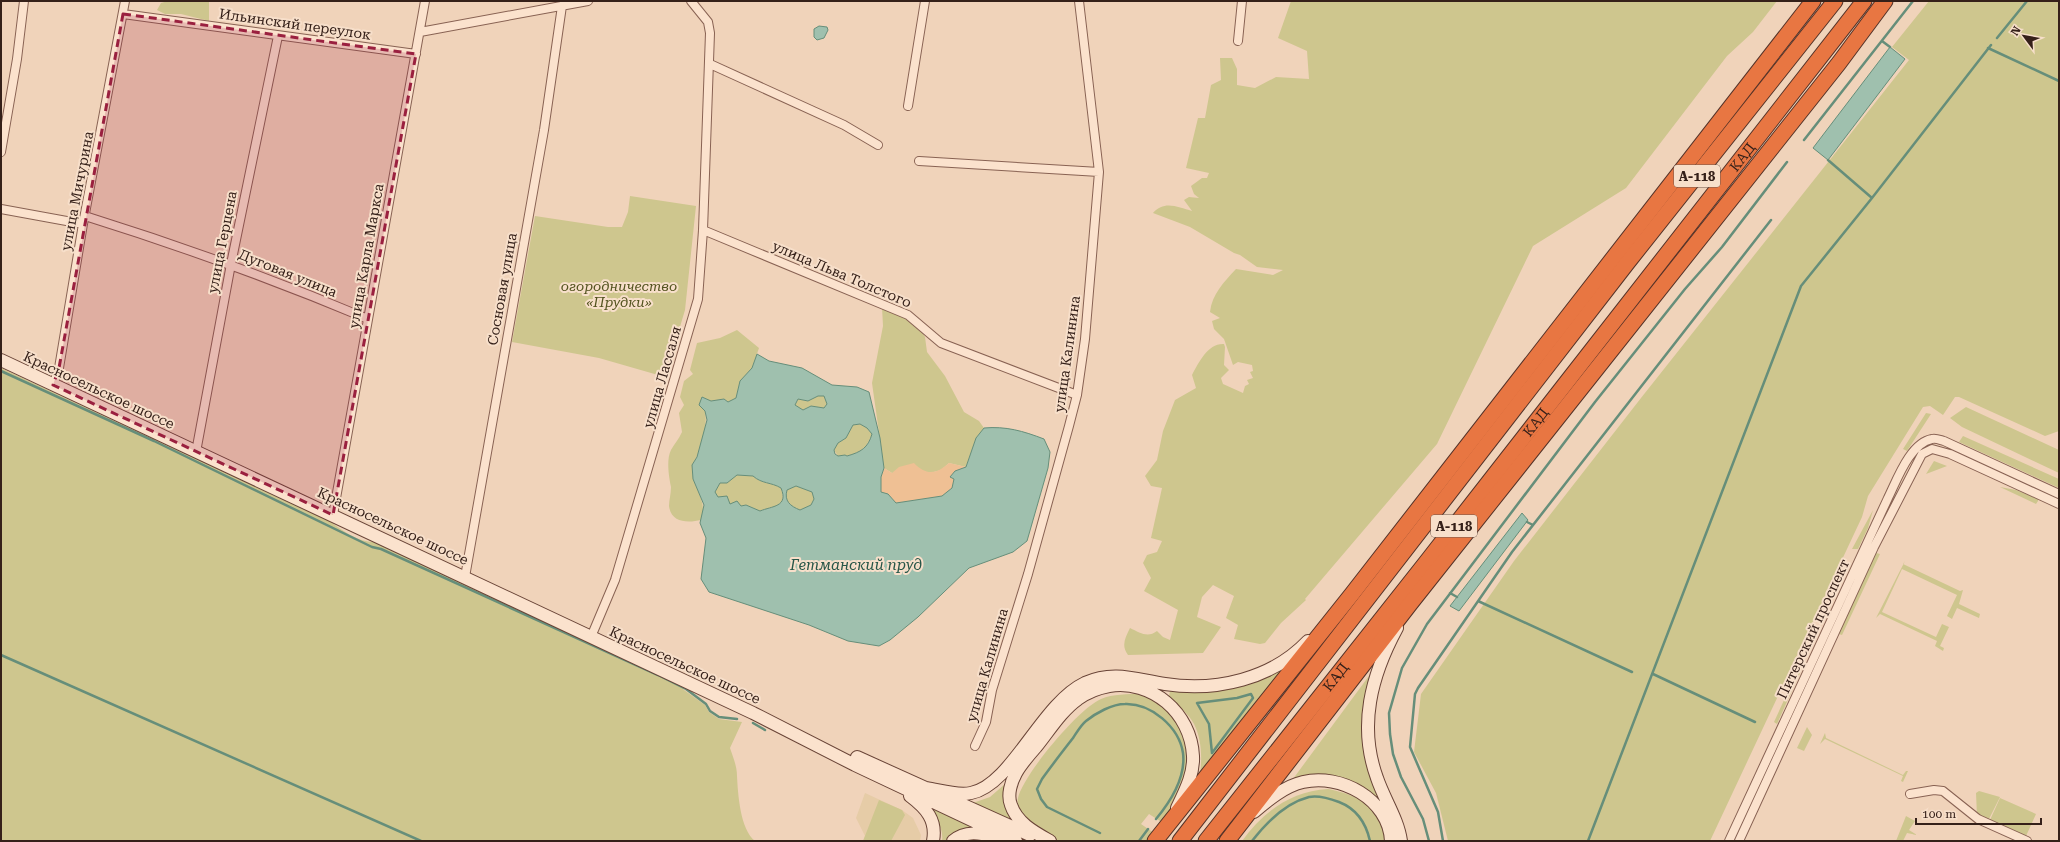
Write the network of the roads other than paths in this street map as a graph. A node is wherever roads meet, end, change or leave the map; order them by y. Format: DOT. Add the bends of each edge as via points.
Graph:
graph roads {
  1 [pos="24,1"];
  2 [pos="126,1"];
  3 [pos="425,1"];
  4 [pos="588,1"];
  5 [pos="691,1"];
  6 [pos="925,1"];
  7 [pos="1079,1"];
  8 [pos="1242,1"];
  9 [pos="1813,1"];
  10 [pos="1835,1"];
  11 [pos="1864,1"];
  12 [pos="1882,4"];
  13 [pos="562,6"];
  14 [pos="123,14"];
  15 [pos="420,32"];
  16 [pos="278,36"];
  17 [pos="1238,41"];
  18 [pos="416,54"];
  19 [pos="710,64"];
  20 [pos="908,106"];
  21 [pos="1775,115"];
  22 [pos="878,145"];
  23 [pos="1,152"];
  24 [pos="919,161"];
  25 [pos="1099,172"];
  26 [pos="1,209"];
  27 [pos="84,220"];
  28 [pos="704,230"];
  29 [pos="1628,262"];
  30 [pos="230,264"];
  31 [pos="368,319"];
  32 [pos="1,360"];
  33 [pos="53,385"];
  34 [pos="1511,388"];
  35 [pos="1078,394"];
  36 [pos="196,452"];
  37 [pos="2059,494"];
  38 [pos="2059,504"];
  39 [pos="333,515"];
  40 [pos="465,577"];
  41 [pos="1352,594"];
  42 [pos="1410,604"];
  43 [pos="591,637"];
  44 [pos="771,721"];
  45 [pos="975,746"];
  46 [pos="855,765"];
  47 [pos="926,788"];
  48 [pos="1910,794"];
  49 [pos="1173,818"];
  50 [pos="1242,822"];
  51 [pos="933,841"];
  52 [pos="953,841"];
  53 [pos="1008,841"];
  54 [pos="1016,841"];
  55 [pos="1043,841"];
  56 [pos="1050,841"];
  57 [pos="1155,841"];
  58 [pos="1180,841"];
  59 [pos="1206,841"];
  60 [pos="1227,841"];
  61 [pos="1391,841"];
  62 [pos="1401,841"];
  63 [pos="1729,841"];
  64 [pos="1739,841"];
  65 [pos="2027,841"];
  1 -- 23 [label="street"];
  2 -- 14 [label="street, улица Мичурина"];
  3 -- 15 [label="street, улица Карла Маркса"];
  4 -- 13 [label="street"];
  5 -- 19 [label="street, улица Лассаля" via="708,22"];
  6 -- 20 [label="street"];
  7 -- 25 [label="street, улица Калинина"];
  8 -- 17 [label="street"];
  9 -- 34 [label="highway"];
  10 -- 29 [label="highway, КАД / А-118"];
  11 -- 21 [label="highway, КАД / А-118"];
  12 -- 21 [label="highway"];
  12 -- 42 [label="highway" via="1839,63"];
  13 -- 15 [label="street"];
  13 -- 40 [label="street, Сосновая улица" via="542,138"];
  14 -- 16 [label="street, Ильинский переулок"];
  14 -- 27 [label="street, улица Мичурина"];
  15 -- 18 [label="street, улица Карла Маркса"];
  16 -- 18 [label="street, Ильинский переулок"];
  16 -- 30 [label="street, улица Герцена"];
  18 -- 31 [label="street, улица Карла Маркса"];
  19 -- 22 [label="street" via="844,125"];
  19 -- 28 [label="street, улица Лассаля"];
  21 -- 59 [label="highway, КАД / А-118"];
  24 -- 25 [label="street"];
  25 -- 35 [label="street, улица Калинина"];
  26 -- 27 [label="street, Дуговая улица"];
  27 -- 30 [label="street, Дуговая улица" via="167,242"];
  27 -- 33 [label="street, улица Мичурина" via="59,368"];
  28 -- 35 [label="street, улица Льва Толстого" via="908,315 941,344"];
  28 -- 43 [label="street, улица Лассаля" via="698,299 691,326 615,580"];
  29 -- 34 [label="highway"];
  29 -- 58 [label="highway, КАД / А-118"];
  30 -- 31 [label="street, Дуговая улица"];
  30 -- 36 [label="street, улица Герцена"];
  31 -- 39 [label="street, улица Карла Маркса"];
  32 -- 33 [label="main road, Красносельское шоссе"];
  33 -- 36 [label="main road, Красносельское шоссе"];
  34 -- 41 [label="highway"];
  35 -- 45 [label="street, улица Калинина" via="1034,553 992,690 986,722"];
  36 -- 39 [label="main road, Красносельское шоссе"];
  37 -- 63 [label="street, Питерский проспект" via="1955,445 1933,438 1922,442 1914,449 1888,498"];
  38 -- 64 [label="street, Питерский проспект" via="1950,454 1932,449 1926,451 1919,459 1874,547"];
  39 -- 40 [label="main road, Красносельское шоссе"];
  40 -- 43 [label="main road, Красносельское шоссе"];
  41 -- 47 [label="main road" via="1300,649 1257,675 1218,686 1179,686 1119,676 1085,683 1063,699 1008,766 983,789 970,793 953,793"];
  41 -- 49 [label="highway"];
  42 -- 50 [label="highway"];
  42 -- 62 [label="main road" via="1381,663 1367,712 1367,733 1376,776 1394,817"];
  43 -- 44 [label="main road, Красносельское шоссе"];
  44 -- 46 [label="main road, Красносельское шоссе"];
  44 -- 47 [label="main road, Красносельское шоссе"];
  46 -- 51 [label="main road" via="923,806 932,818"];
  46 -- 54 [label="main road, Красносельское шоссе"];
  47 -- 55 [label="main road, Красносельское шоссе"];
  48 -- 65 [label="street" via="1943,790 1978,819"];
  49 -- 56 [label="main road" via="1192,774 1193,756 1186,727 1167,701 1151,692 1130,686 1109,686 1090,692 1069,708 1016,773 1010,790 1010,804 1024,825"];
  49 -- 57 [label="highway"];
  50 -- 60 [label="highway"];
  50 -- 61 [label="main road" via="1280,792 1302,782 1320,779 1344,784 1371,800 1385,821"];
  52 -- 53 [label="main road" via="967,834 981,833"];
}
